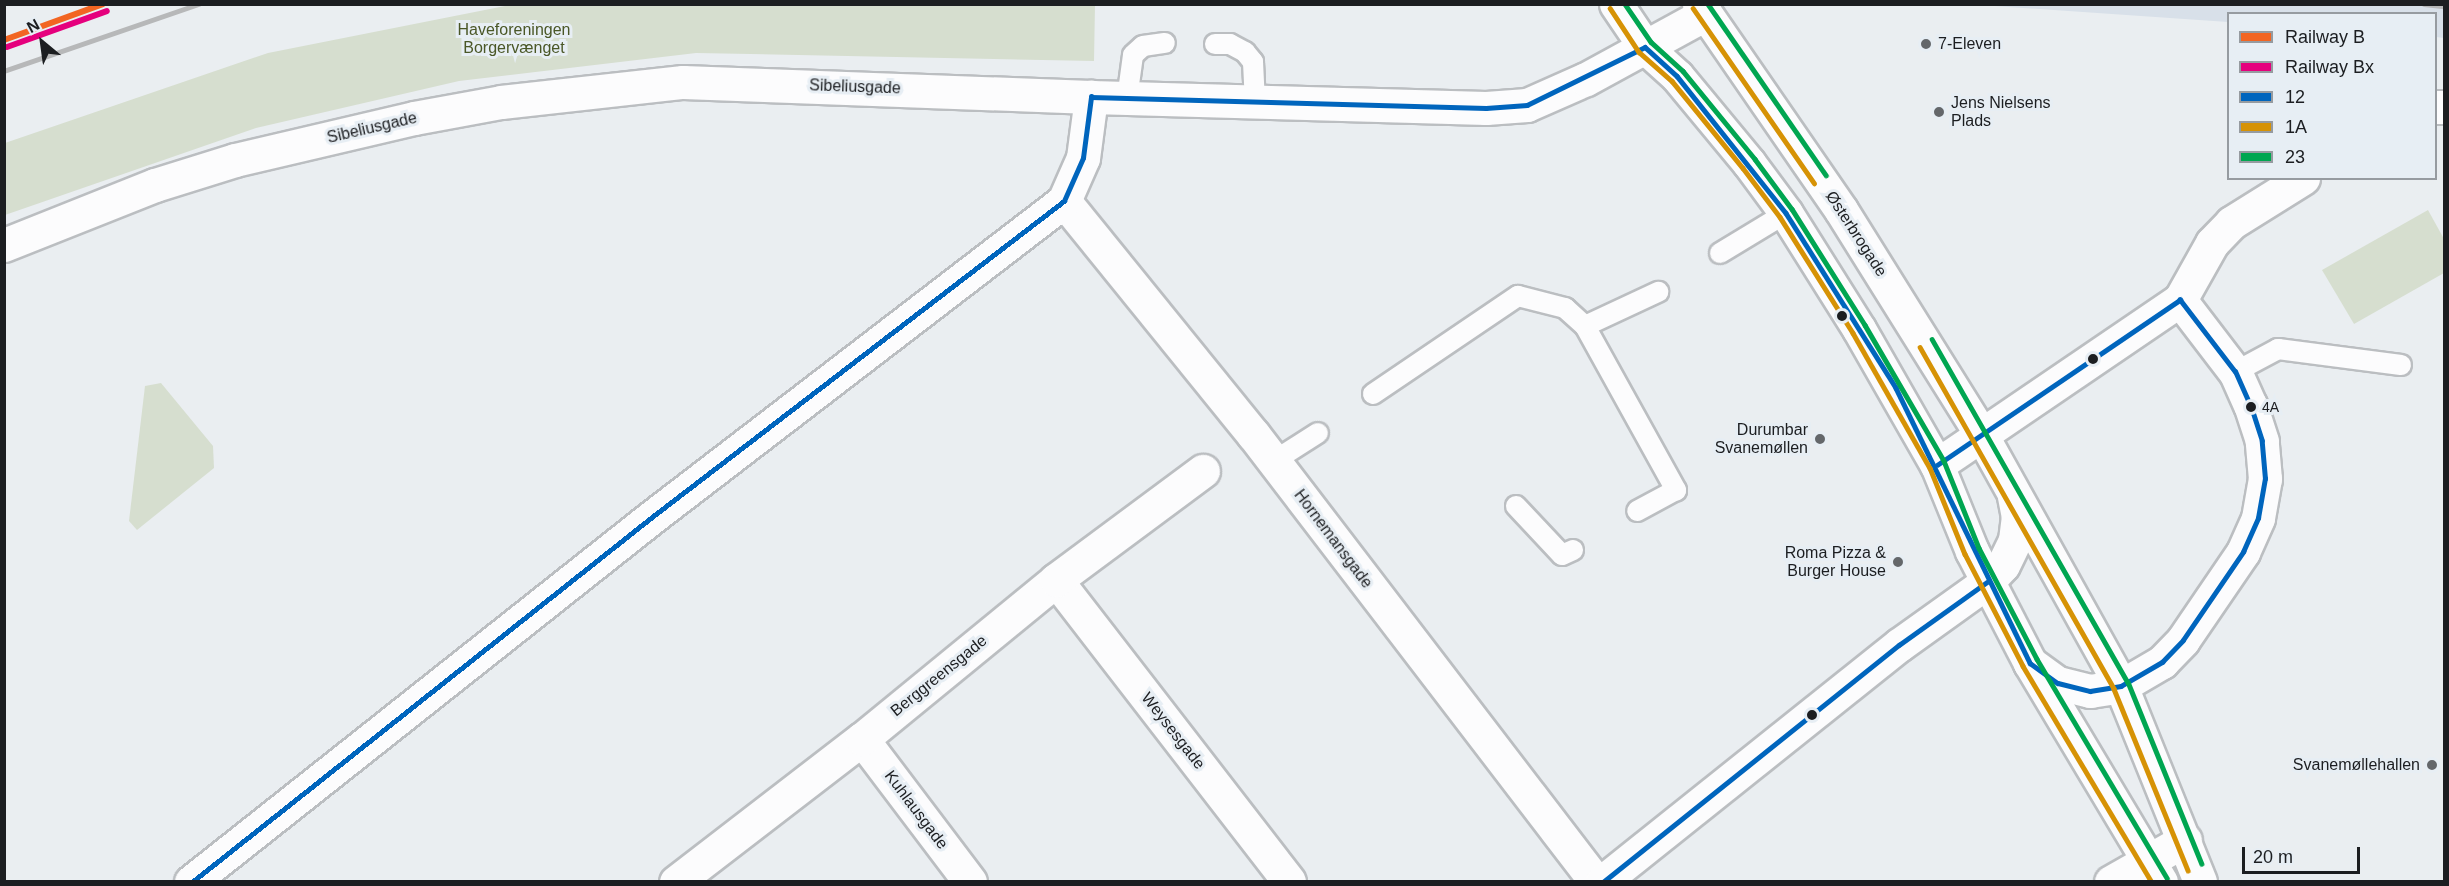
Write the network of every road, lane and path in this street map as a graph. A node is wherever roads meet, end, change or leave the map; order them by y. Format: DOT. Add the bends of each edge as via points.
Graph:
graph roads {
  1 [pos="1619,8"];
  2 [pos="1702,9"];
  3 [pos="1165,43"];
  4 [pos="1215,44"];
  5 [pos="1646,47"];
  6 [pos="1091,97"];
  7 [pos="1127,99"];
  8 [pos="1255,103"];
  9 [pos="2300,180"];
  10 [pos="1064,201"];
  11 [pos="1786,213"];
  12 [pos="4,245"];
  13 [pos="1720,253"];
  14 [pos="1658,292"];
  15 [pos="2180,300"];
  16 [pos="1586,326"];
  17 [pos="2401,365"];
  18 [pos="2235,372"];
  19 [pos="1373,394"];
  20 [pos="1318,433"];
  21 [pos="1982,436"];
  22 [pos="1274,461"];
  23 [pos="1936,465"];
  24 [pos="1203,471"];
  25 [pos="2013,492"];
  26 [pos="1516,506"];
  27 [pos="1637,511"];
  28 [pos="1573,550"];
  29 [pos="1056,580"];
  30 [pos="1987,582"];
  31 [pos="2030,663"];
  32 [pos="2121,686"];
  33 [pos="862,739"];
  34 [pos="2185,840"];
  35 [pos="2154,872"];
  36 [pos="191,882"];
  37 [pos="676,882"];
  38 [pos="970,882"];
  39 [pos="1289,882"];
  40 [pos="1596,882"];
  41 [pos="1602,882"];
  42 [pos="2111,882"];
  43 [pos="2200,882"];
  1 -- 5 [label="street"];
  2 -- 5 [label="street, Sibeliusgade"];
  2 -- 21 [label="street, Østerbrogade" via="1841,210"];
  3 -- 7 [label="lane" via="1143,46 1133,55"];
  4 -- 8 [label="lane" via="1230,44 1245,52 1252,62"];
  5 -- 8 [label="street, Sibeliusgade" via="1527,105 1486,108"];
  5 -- 11 [label="street" via="1677,76"];
  6 -- 7 [label="street, Sibeliusgade"];
  6 -- 10 [label="street" via="1083,158"];
  6 -- 12 [label="street, Sibeliusgade" via="683,82 501,102 235,160 155,185"];
  7 -- 8 [label="street, Sibeliusgade"];
  9 -- 15 [label="street" via="2231,223 2212,243"];
  10 -- 22 [label="street, Hornemansgade"];
  10 -- 36 [label="street" via="652,517"];
  11 -- 13 [label="lane"];
  11 -- 23 [label="street" via="1896,388"];
  14 -- 16 [label="lane"];
  15 -- 18 [label="street"];
  15 -- 21 [label="street"];
  16 -- 19 [label="lane" via="1565,308 1518,296"];
  16 -- 27 [label="lane" via="1676,490"];
  17 -- 18 [label="lane" via="2278,349"];
  18 -- 32 [label="street" via="2262,441 2265,479 2258,518 2243,552 2183,640 2162,662"];
  20 -- 22 [label="lane"];
  21 -- 23 [label="street"];
  21 -- 25 [label="street, Østerbrogade"];
  22 -- 40 [label="street, Hornemansgade"];
  23 -- 30 [label="street"];
  24 -- 29 [label="street, Berggreensgade"];
  25 -- 30 [label="street" via="2018,517 2015,540 2003,565"];
  25 -- 32 [label="street, Østerbrogade"];
  26 -- 28 [label="lane" via="1562,555"];
  29 -- 33 [label="street, Berggreensgade"];
  29 -- 39 [label="street, Weysesgade"];
  30 -- 31 [label="street"];
  30 -- 41 [label="street" via="1908,639"];
  31 -- 32 [label="street" via="2058,683 2090,691"];
  31 -- 35 [label="street"];
  32 -- 34 [label="street, Østerbrogade"];
  33 -- 37 [label="street, Berggreensgade"];
  33 -- 38 [label="street, Kuhlausgade"];
  34 -- 35 [label="street"];
  34 -- 43 [label="street, Østerbrogade"];
  35 -- 42 [label="street"];
}
